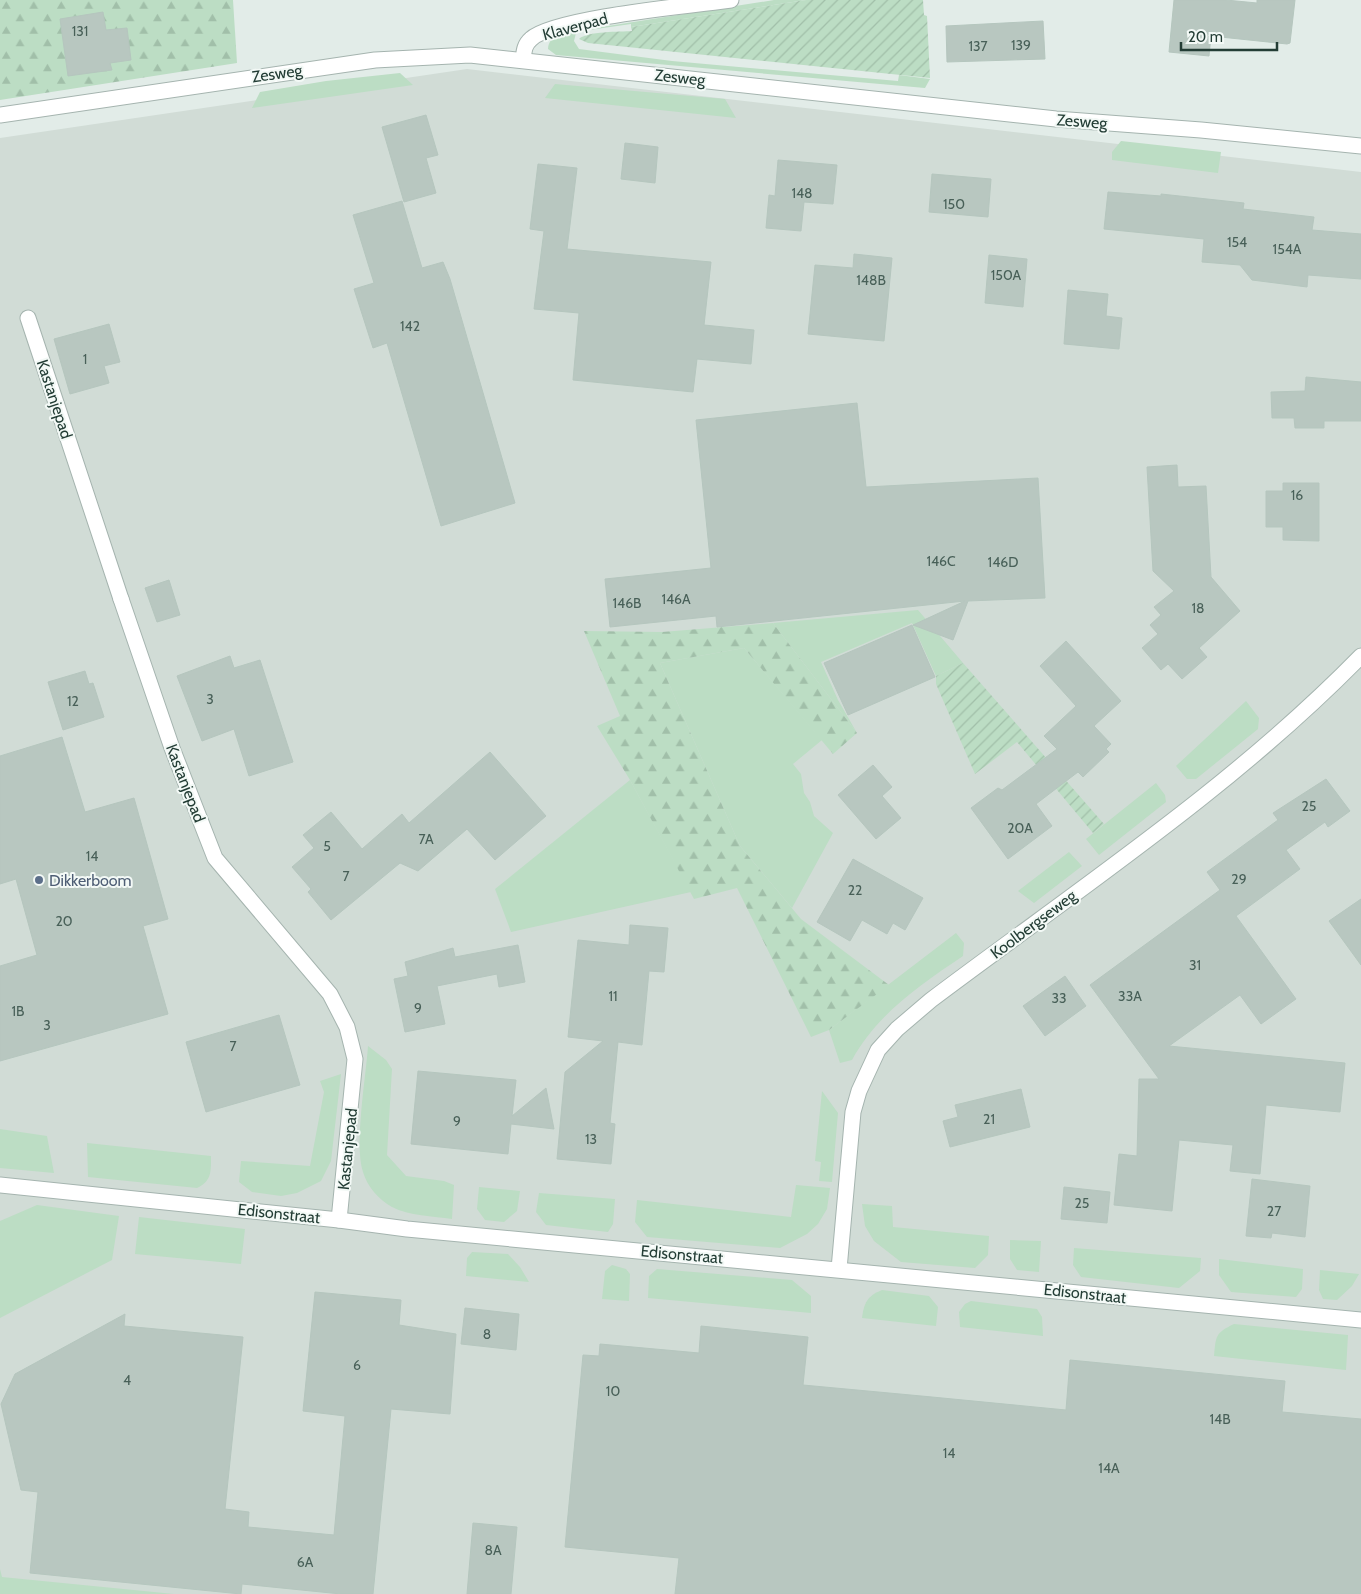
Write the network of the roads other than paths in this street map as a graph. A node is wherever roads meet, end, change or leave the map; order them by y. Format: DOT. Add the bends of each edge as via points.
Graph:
graph roads {
  1 [pos="731,0"];
  2 [pos="523,60"];
  3 [pos="0,114"];
  4 [pos="1361,146"];
  5 [pos="28,318"];
  6 [pos="1361,656"];
  7 [pos="1,1186"];
  8 [pos="339,1220"];
  9 [pos="839,1269"];
  10 [pos="1361,1320"];
  1 -- 2 [label="street, Klaverpad" via="628,13 550,30 532,38 524,47"];
  2 -- 3 [label="street, Zesweg" via="470,55 374,60"];
  2 -- 4 [label="street, Zesweg" via="1056,119"];
  5 -- 8 [label="street, Kastanjepad" via="172,748 214,858 330,994 347,1027 355,1059"];
  6 -- 9 [label="street, Koolbergseweg" via="1227,777 931,1000 878,1050 866,1073 854,1112"];
  7 -- 8 [label="street, Edisonstraat"];
  8 -- 9 [label="street, Edisonstraat"];
  9 -- 10 [label="street, Edisonstraat"];
}
